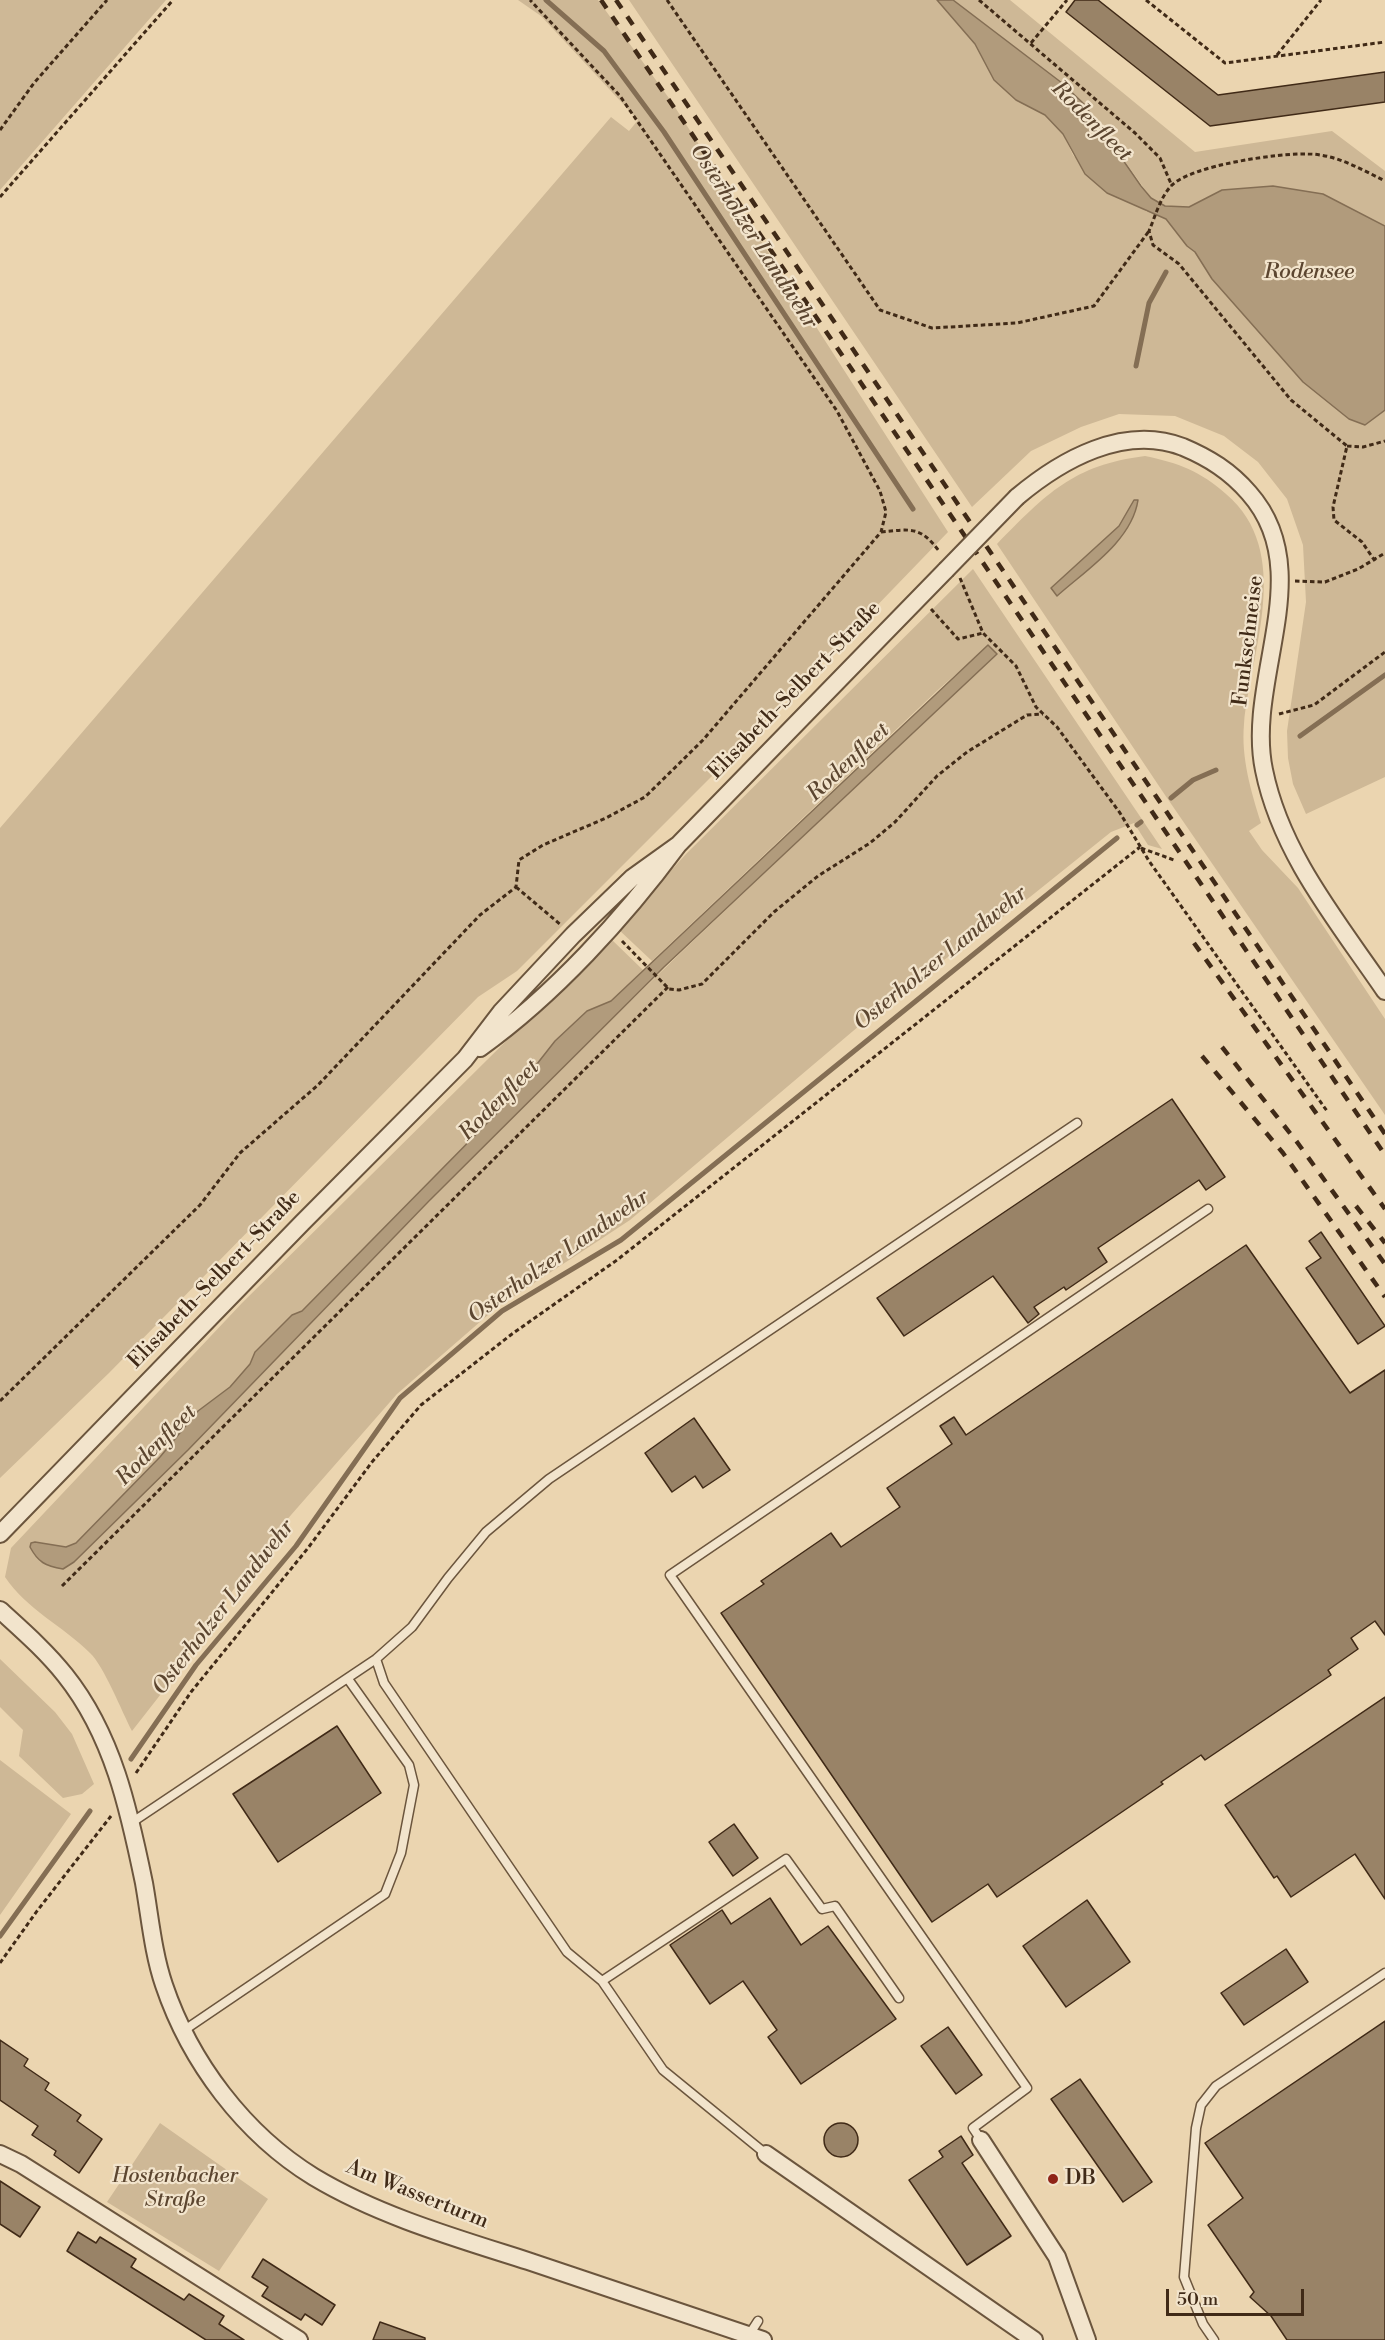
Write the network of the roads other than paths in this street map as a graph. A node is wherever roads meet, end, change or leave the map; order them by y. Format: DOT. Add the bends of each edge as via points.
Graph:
graph roads {
  1 [pos="946,570"];
  2 [pos="678,845"];
  3 [pos="1385,991"];
  4 [pos="465,1059"];
  5 [pos="1077,1123"];
  6 [pos="1209,1209"];
  7 [pos="0,1534"];
  8 [pos="0,1610"];
  9 [pos="376,1659"];
  10 [pos="348,1679"];
  11 [pos="131,1823"];
  12 [pos="1385,1973"];
  13 [pos="602,1981"];
  14 [pos="899,1998"];
  15 [pos="183,2031"];
  16 [pos="981,2140"];
  17 [pos="0,2154"];
  18 [pos="766,2154"];
  19 [pos="757,2332"];
  20 [pos="299,2340"];
  21 [pos="1034,2340"];
  22 [pos="1087,2340"];
  23 [pos="1214,2340"];
  1 -- 2 [label="street, Elisabeth-Selbert-Straße"];
  1 -- 3 [label="street, Funkschneise, bridge" via="1040,477 1088,450 1140,441 1176,444 1205,456 1233,476 1258,503 1273,532 1281,580 1262,712 1264,769 1276,814 1301,868"];
  2 -- 4 [label="street, Elisabeth-Selbert-Straße" via="632,878 573,935 501,1012"];
  2 -- 4 [label="street, Elisabeth-Selbert-Straße" via="610,929 512,1025"];
  4 -- 7 [label="street, Elisabeth-Selbert-Straße"];
  5 -- 9 [label="lane" via="549,1479 486,1532 412,1627"];
  6 -- 16 [label="lane" via="670,1575 1027,2088 973,2128"];
  8 -- 11 [label="street, Am Wasserturm" via="39,1646 72,1685 105,1744"];
  9 -- 10 [label="lane"];
  9 -- 13 [label="lane" via="384,1683 567,1952"];
  10 -- 11 [label="lane"];
  10 -- 15 [label="lane" via="409,1765 414,1785 401,1853 385,1894"];
  11 -- 15 [label="street, Am Wasserturm" via="163,1984"];
  12 -- 23 [label="lane" via="1215,2086 1201,2105 1184,2277 1203,2324"];
  13 -- 14 [label="lane" via="786,1859 822,1909 835,1906"];
  13 -- 18 [label="lane" via="663,2070"];
  15 -- 19 [label="street, Am Wasserturm" via="217,2086 254,2128 313,2176 358,2200 451,2236"];
  16 -- 22 [label="street" via="1056,2257"];
  17 -- 20 [label="street"];
  18 -- 21 [label="street"];
}
